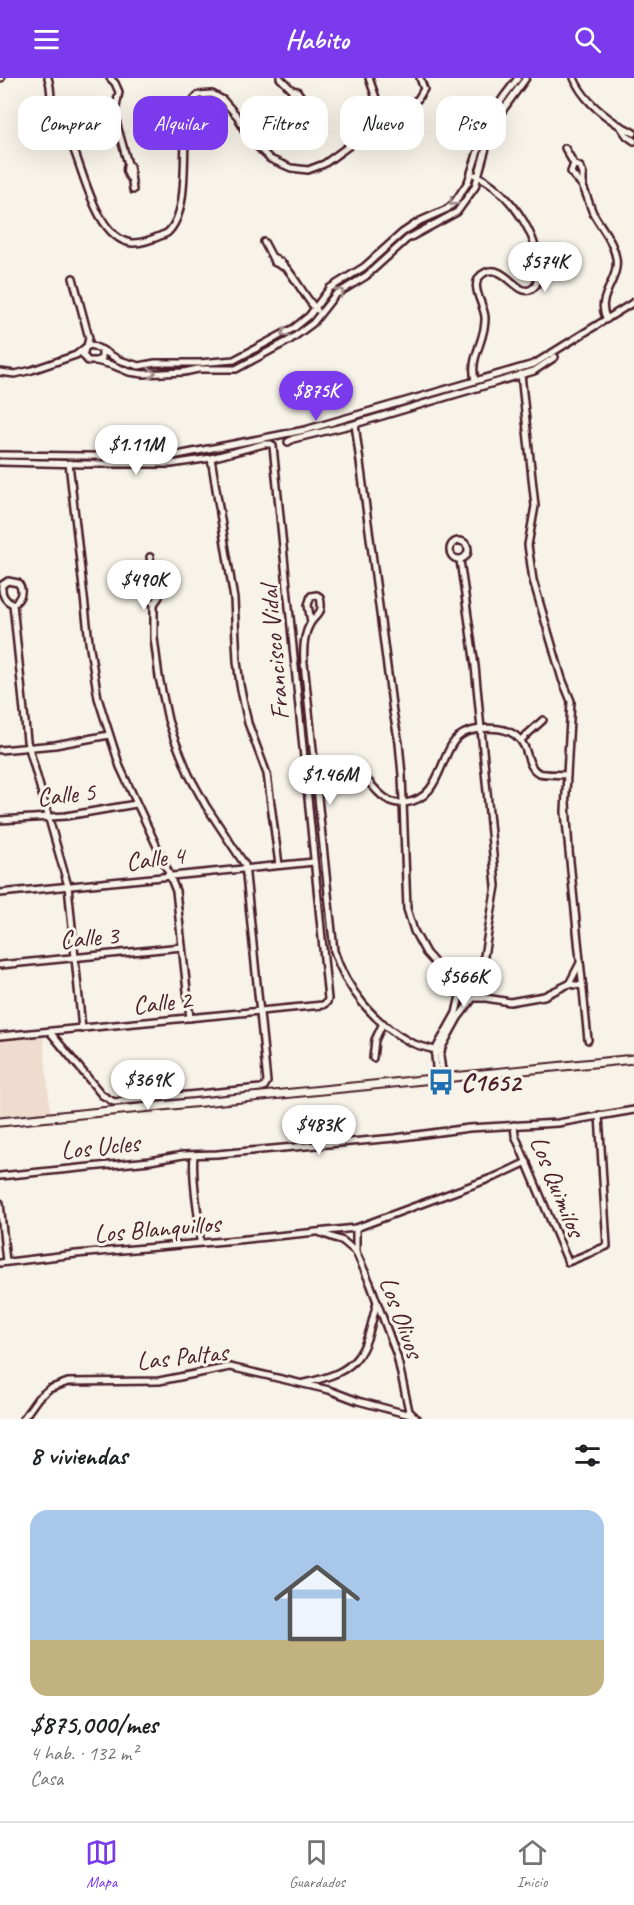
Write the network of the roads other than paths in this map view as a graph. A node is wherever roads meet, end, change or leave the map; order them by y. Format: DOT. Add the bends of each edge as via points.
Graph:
graph roads {
  1 [pos="48,78"];
  2 [pos="110,78"];
  3 [pos="280,78"];
  4 [pos="369,78"];
  5 [pos="420,78"];
  6 [pos="526,78"];
  7 [pos="574,78"];
  8 [pos="516,81"];
  9 [pos="293,96"];
  10 [pos="375,96"];
  11 [pos="421,96"];
  12 [pos="620,126"];
  13 [pos="634,133"];
  14 [pos="634,141"];
  15 [pos="565,148"];
  16 [pos="343,150"];
  17 [pos="574,164"];
  18 [pos="471,174"];
  19 [pos="478,176"];
  20 [pos="583,188"];
  21 [pos="133,190"];
  22 [pos="264,242"];
  23 [pos="392,242"];
  24 [pos="398,247"];
  25 [pos="73,278"];
  26 [pos="634,302"];
  27 [pos="315,308"];
  28 [pos="321,312"];
  29 [pos="607,319"];
  30 [pos="87,330"];
  31 [pos="86,348"];
  32 [pos="100,349"];
  33 [pos="248,352"];
  34 [pos="555,357"];
  35 [pos="70,358"];
  36 [pos="253,359"];
  37 [pos="88,361"];
  38 [pos="96,361"];
  39 [pos="0,372"];
  40 [pos="521,374"];
  41 [pos="475,380"];
  42 [pos="355,424"];
  43 [pos="288,442"];
  44 [pos="0,455"];
  45 [pos="211,458"];
  46 [pos="0,462"];
  47 [pos="69,463"];
  48 [pos="150,556"];
  49 [pos="460,560"];
  50 [pos="13,604"];
  51 [pos="311,621"];
  52 [pos="543,720"];
  53 [pos="481,729"];
  54 [pos="109,735"];
  55 [pos="520,741"];
  56 [pos="29,748"];
  57 [pos="0,750"];
  58 [pos="314,766"];
  59 [pos="567,775"];
  60 [pos="136,804"];
  61 [pos="402,804"];
  62 [pos="49,817"];
  63 [pos="0,820"];
  64 [pos="314,862"];
  65 [pos="279,866"];
  66 [pos="246,870"];
  67 [pos="170,875"];
  68 [pos="68,886"];
  69 [pos="0,893"];
  70 [pos="182,947"];
  71 [pos="75,958"];
  72 [pos="580,962"];
  73 [pos="0,965"];
  74 [pos="477,974"];
  75 [pos="569,984"];
  76 [pos="583,986"];
  77 [pos="463,989"];
  78 [pos="472,996"];
  79 [pos="327,1002"];
  80 [pos="260,1012"];
  81 [pos="189,1018"];
  82 [pos="383,1023"];
  83 [pos="82,1029"];
  84 [pos="50,1032"];
  85 [pos="0,1036"];
  86 [pos="588,1040"];
  87 [pos="439,1051"];
  88 [pos="373,1059"];
  89 [pos="634,1059"];
  90 [pos="440,1079"];
  91 [pos="634,1110"];
  92 [pos="599,1115"];
  93 [pos="0,1122"];
  94 [pos="514,1125"];
  95 [pos="194,1155"];
  96 [pos="527,1162"];
  97 [pos="0,1176"];
  98 [pos="0,1203"];
  99 [pos="356,1228"];
  100 [pos="317,1232"];
  101 [pos="200,1242"];
  102 [pos="356,1252"];
  103 [pos="3,1263"];
  104 [pos="377,1301"];
  105 [pos="299,1383"];
  106 [pos="407,1403"];
  107 [pos="392,1409"];
  108 [pos="415,1418"];
  109 [pos="23,1419"];
  1 -- 16 [label="street" via="53,117 72,144 101,218 117,236 134,243 167,232 179,216 186,126 190,103 198,95 212,94 223,100 238,117 247,136 276,163 308,170"];
  2 -- 21 [label="street" via="119,93 117,125"];
  3 -- 9 [label="street"];
  4 -- 10 [label="street"];
  5 -- 11 [label="street"];
  6 -- 8 [label="street"];
  7 -- 12 [label="street" via="586,99"];
  8 -- 18 [label="street" via="488,120"];
  8 -- 19 [label="street" via="495,123"];
  12 -- 13 [label="street"];
  12 -- 14 [label="street"];
  15 -- 17 [label="street"];
  17 -- 20 [label="street" via="571,172"];
  17 -- 20 [label="street" via="580,166"];
  18 -- 19 [label="street"];
  18 -- 23 [label="street, one-way" via="450,207 420,221"];
  19 -- 24 [label="street" via="471,194 457,212 417,232"];
  19 -- 41 [label="street" via="501,193 521,218 536,246 539,272 536,285 527,291 496,271 486,272 478,280 476,291 486,319 474,358"];
  20 -- 29 [label="street" via="616,257 615,276 602,304"];
  22 -- 27 [label="street"];
  23 -- 24 [label="street"];
  23 -- 27 [label="street" via="364,267 330,288"];
  28 -- 24 [label="street, one-way" via="335,295 366,276"];
  25 -- 30 [label="street"];
  26 -- 29 [label="street"];
  27 -- 28 [label="street"];
  27 -- 33 [label="street, one-way" via="299,325"];
  28 -- 36 [label="street" via="303,332"];
  29 -- 41 [label="street" via="534,364"];
  30 -- 31 [label="street"];
  30 -- 32 [label="street"];
  31 -- 32 [label="street" via="91,345"];
  31 -- 35 [label="street"];
  31 -- 37 [label="street" via="83,355"];
  32 -- 33 [label="street" via="139,366 234,360"];
  32 -- 38 [label="street" via="102,358"];
  33 -- 36 [label="street"];
  34 -- 40 [label="street" via="537,370"];
  35 -- 37 [label="street"];
  35 -- 39 [label="street" via="22,372"];
  38 -- 36 [label="street, one-way" via="148,375 236,369"];
  37 -- 38 [label="street"];
  40 -- 42 [label="street"];
  40 -- 59 [label="street" via="535,506 528,543 532,580 571,701"];
  41 -- 44 [label="street" via="305,430 178,455"];
  42 -- 43 [label="street"];
  42 -- 61 [label="street" via="399,743"];
  45 -- 47 [label="street" via="166,465"];
  45 -- 64 [label="street, Francisco Vidal" via="264,444 274,448"];
  45 -- 65 [label="street" via="234,600 239,679 248,723 267,774"];
  46 -- 47 [label="street"];
  47 -- 54 [label="street" via="91,658"];
  48 -- 66 [label="street" via="154,590 149,596 154,604 154,638 166,712 198,792"];
  49 -- 53 [label="street"];
  50 -- 50 [label="street" via="2,593 2,585 8,581 18,582 21,589"];
  50 -- 56 [label="street"];
  51 -- 58 [label="street" via="303,650"];
  52 -- 55 [label="street"];
  53 -- 55 [label="street" via="504,729"];
  53 -- 61 [label="street" via="456,738 428,793"];
  53 -- 74 [label="street" via="496,882 486,951"];
  54 -- 56 [label="street"];
  54 -- 60 [label="street"];
  55 -- 59 [label="street" via="538,772"];
  56 -- 57 [label="street"];
  56 -- 62 [label="street"];
  58 -- 61 [label="street" via="347,764 381,796"];
  58 -- 82 [label="street" via="334,951 355,992"];
  59 -- 72 [label="street" via="569,851"];
  60 -- 62 [label="street, Calle 5"];
  60 -- 67 [label="street"];
  61 -- 77 [label="street" via="408,916 429,958"];
  62 -- 63 [label="street, Calle 5"];
  62 -- 68 [label="street"];
  64 -- 65 [label="street, Calle 4"];
  64 -- 79 [label="street, Francisco Vidal"];
  65 -- 66 [label="street, Calle 4"];
  66 -- 67 [label="street, Calle 4"];
  66 -- 80 [label="street"];
  67 -- 68 [label="street, Calle 4"];
  67 -- 70 [label="street" via="178,904"];
  68 -- 69 [label="street, Calle 4"];
  68 -- 71 [label="street"];
  70 -- 71 [label="street, Calle 3"];
  70 -- 81 [label="street"];
  71 -- 73 [label="street, Calle 3"];
  71 -- 83 [label="street"];
  72 -- 75 [label="street"];
  72 -- 76 [label="street"];
  74 -- 77 [label="street"];
  74 -- 78 [label="street"];
  75 -- 76 [label="street"];
  75 -- 78 [label="street" via="527,1000"];
  76 -- 86 [label="street"];
  77 -- 78 [label="street" via="465,996"];
  77 -- 87 [label="street"];
  78 -- 87 [label="street"];
  79 -- 80 [label="street, Calle 2"];
  80 -- 81 [label="street, Calle 2"];
  80 -- 84 [label="street" via="268,1079 261,1088 114,1102 102,1095"];
  81 -- 83 [label="street, Calle 2"];
  82 -- 87 [label="street" via="410,1042"];
  82 -- 88 [label="street" via="375,1040"];
  83 -- 84 [label="street, Calle 2"];
  84 -- 85 [label="street, Calle 2"];
  87 -- 90 [label="street"];
  89 -- 90 [label="main road"];
  90 -- 93 [label="main road"];
  91 -- 92 [label="street, Los Ucles"];
  92 -- 94 [label="street, Los Ucles" via="558,1123"];
  92 -- 96 [label="street, Los Quimilos" via="607,1246 568,1262"];
  94 -- 95 [label="street, Los Ucles"];
  94 -- 96 [label="street, Los Quimilos"];
  95 -- 97 [label="street, Los Ucles"];
  95 -- 101 [label="street" via="192,1178"];
  96 -- 99 [label="street, Los Blanquillos"];
  98 -- 103 [label="street"];
  99 -- 100 [label="street, Los Blanquillos"];
  99 -- 102 [label="street, Los Olivos"];
  100 -- 101 [label="street, Los Blanquillos"];
  100 -- 102 [label="street, Los Blanquillos" via="343,1241"];
  101 -- 103 [label="street, Los Blanquillos"];
  102 -- 104 [label="street, Los Olivos"];
  104 -- 105 [label="street" via="366,1342 349,1365 331,1377"];
  104 -- 106 [label="street, Los Olivos" via="400,1365"];
  105 -- 107 [label="street, Las Paltas"];
  105 -- 109 [label="street, Las Paltas" via="230,1367 159,1381 68,1382 38,1398"];
  106 -- 107 [label="street"];
  106 -- 108 [label="street, Los Olivos"];
  107 -- 108 [label="street, Las Paltas"];
}
